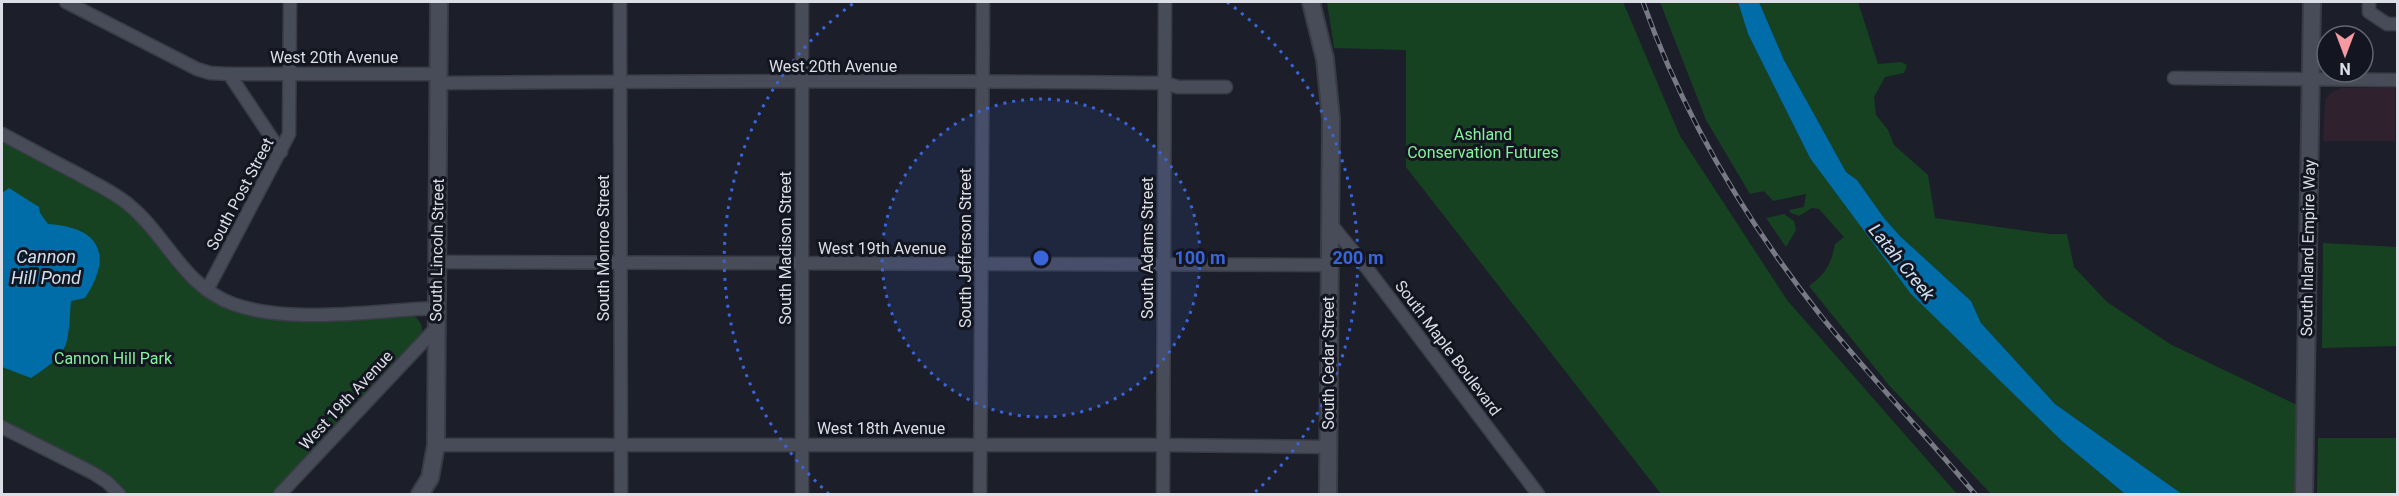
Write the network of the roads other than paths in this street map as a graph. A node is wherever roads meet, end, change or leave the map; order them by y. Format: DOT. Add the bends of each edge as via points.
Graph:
graph roads {
  1 [pos="66,2"];
  2 [pos="290,2"];
  3 [pos="439,2"];
  4 [pos="620,2"];
  5 [pos="802,2"];
  6 [pos="983,2"];
  7 [pos="1165,2"];
  8 [pos="1311,2"];
  9 [pos="2312,2"];
  10 [pos="2369,2"];
  11 [pos="2397,24"];
  12 [pos="290,73"];
  13 [pos="229,74"];
  14 [pos="439,78"];
  15 [pos="2174,78"];
  16 [pos="2311,80"];
  17 [pos="2397,80"];
  18 [pos="620,81"];
  19 [pos="982,81"];
  20 [pos="800,82"];
  21 [pos="1165,83"];
  22 [pos="1226,87"];
  23 [pos="2,134"];
  24 [pos="281,152"];
  25 [pos="1329,222"];
  26 [pos="437,262"];
  27 [pos="619,263"];
  28 [pos="981,264"];
  29 [pos="1163,264"];
  30 [pos="802,265"];
  31 [pos="1328,265"];
  32 [pos="207,290"];
  33 [pos="437,308"];
  34 [pos="436,328"];
  35 [pos="2,427"];
  36 [pos="435,445"];
  37 [pos="621,445"];
  38 [pos="802,445"];
  39 [pos="980,445"];
  40 [pos="1164,445"];
  41 [pos="1327,447"];
  42 [pos="119,495"];
  43 [pos="280,495"];
  44 [pos="420,495"];
  45 [pos="621,495"];
  46 [pos="802,495"];
  47 [pos="980,495"];
  48 [pos="1163,495"];
  49 [pos="1328,495"];
  50 [pos="1538,495"];
  51 [pos="2304,495"];
  1 -- 13 [label="street, West 20th Avenue" via="197,69"];
  2 -- 12 [label="street, South Post Street"];
  3 -- 14 [label="street, South Lincoln Street"];
  4 -- 18 [label="street, South Monroe Street"];
  5 -- 20 [label="street, South Madison Street"];
  6 -- 19 [label="street, South Jefferson Street"];
  7 -- 21 [label="street, South Adams Street"];
  8 -- 25 [label="street, South Cedar Street" via="1329,88"];
  9 -- 16 [label="street, South Inland Empire Way"];
  10 -- 11 [label="street" via="2369,12 2387,24"];
  12 -- 13 [label="street, West 20th Avenue"];
  12 -- 14 [label="street, West 20th Avenue"];
  12 -- 24 [label="street, South Post Street" via="289,134"];
  13 -- 24 [label="street"];
  14 -- 18 [label="street, West 20th Avenue"];
  14 -- 26 [label="street, South Lincoln Street"];
  15 -- 16 [label="street"];
  16 -- 17 [label="street"];
  16 -- 51 [label="street, South Inland Empire Way"];
  18 -- 20 [label="street, West 20th Avenue"];
  18 -- 27 [label="street, South Monroe Street"];
  19 -- 20 [label="street, West 20th Avenue"];
  19 -- 21 [label="street, West 20th Avenue"];
  19 -- 28 [label="street, South Jefferson Street"];
  20 -- 30 [label="street, South Madison Street"];
  21 -- 22 [label="street, West 20th Avenue" via="1178,87"];
  21 -- 29 [label="street, South Adams Street"];
  23 -- 32 [label="street" via="128,204 146,220 183,269"];
  24 -- 32 [label="street, South Post Street"];
  25 -- 31 [label="street, South Cedar Street"];
  25 -- 50 [label="street, South Maple Boulevard"];
  26 -- 27 [label="street, West 19th Avenue"];
  26 -- 33 [label="street, South Lincoln Street"];
  27 -- 30 [label="street, West 19th Avenue"];
  27 -- 37 [label="street, South Monroe Street"];
  28 -- 29 [label="street, West 19th Avenue"];
  28 -- 30 [label="street, West 19th Avenue"];
  28 -- 39 [label="street, South Jefferson Street"];
  29 -- 31 [label="street, West 19th Avenue"];
  29 -- 40 [label="street, South Adams Street"];
  30 -- 38 [label="street, South Madison Street"];
  31 -- 41 [label="street, South Cedar Street"];
  32 -- 33 [label="street" via="248,309 291,314"];
  33 -- 34 [label="street, South Lincoln Street"];
  34 -- 36 [label="street, South Lincoln Street"];
  34 -- 43 [label="street, West 19th Avenue"];
  35 -- 42 [label="street" via="93,473"];
  36 -- 37 [label="street, West 18th Avenue"];
  36 -- 44 [label="street, South Lincoln Street" via="430,478"];
  37 -- 38 [label="street, West 18th Avenue"];
  37 -- 45 [label="street, South Monroe Street"];
  38 -- 39 [label="street, West 18th Avenue"];
  38 -- 46 [label="street, South Madison Street"];
  39 -- 40 [label="street, West 18th Avenue"];
  39 -- 47 [label="street, South Jefferson Street"];
  40 -- 41 [label="street, West 18th Avenue"];
  40 -- 48 [label="street, South Adams Street"];
  41 -- 49 [label="street, South Cedar Street"];
}
